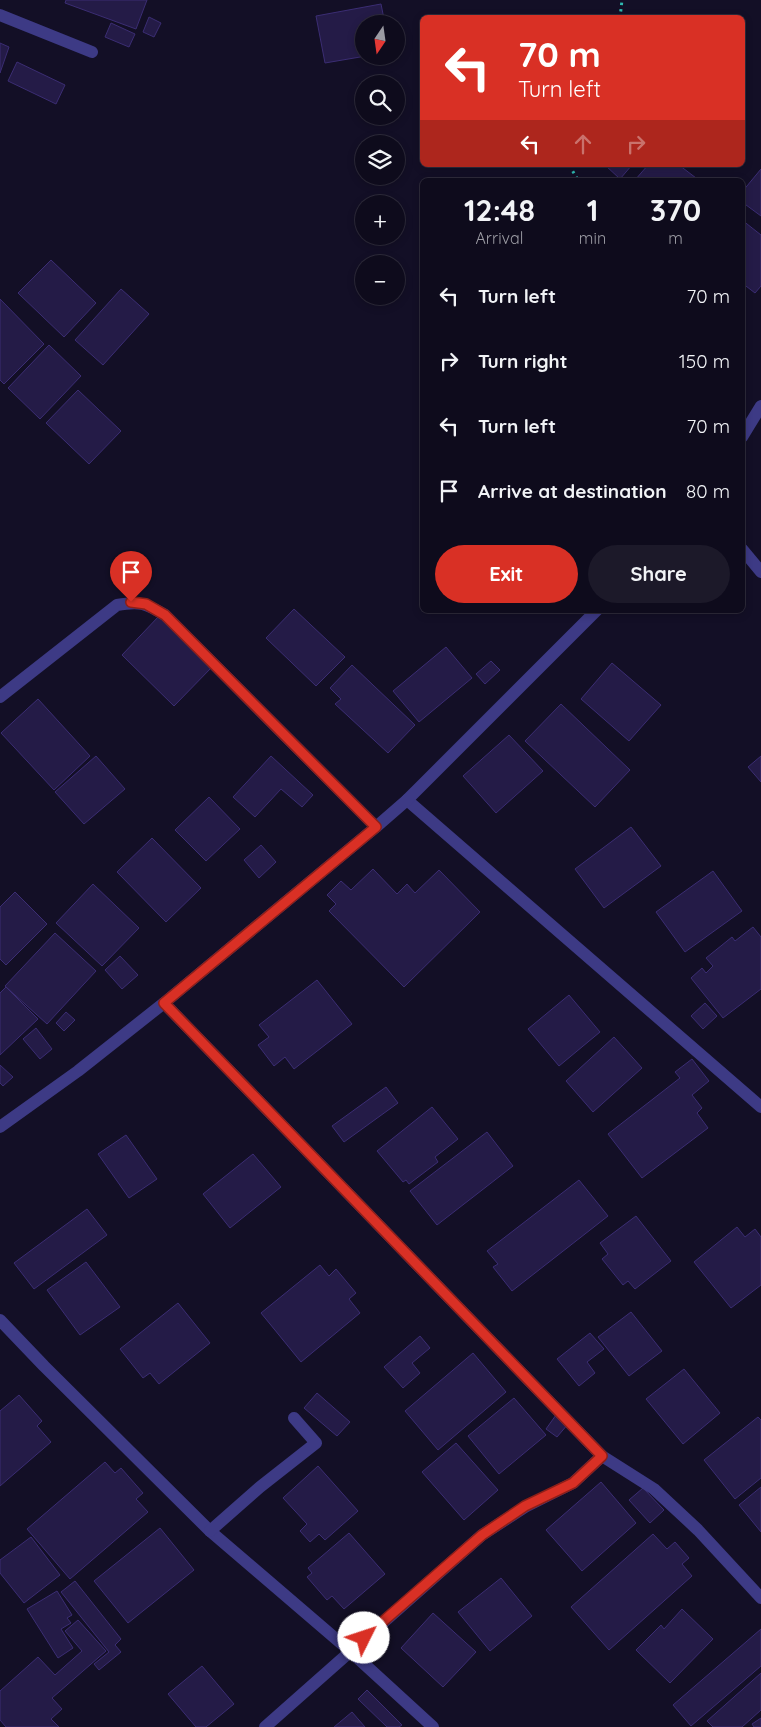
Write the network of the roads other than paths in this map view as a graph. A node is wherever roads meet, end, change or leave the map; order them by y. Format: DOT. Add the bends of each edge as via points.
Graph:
graph roads {
  1 [pos="0,15"];
  2 [pos="92,52"];
  3 [pos="761,406"];
  4 [pos="745,432"];
  5 [pos="745,553"];
  6 [pos="761,572"];
  7 [pos="594,613"];
  8 [pos="0,697"];
  9 [pos="407,800"];
  10 [pos="376,827"];
  11 [pos="164,1003"];
  12 [pos="761,1107"];
  13 [pos="0,1127"];
  14 [pos="0,1320"];
  15 [pos="0,1324"];
  16 [pos="294,1418"];
  17 [pos="602,1456"];
  18 [pos="210,1531"];
  19 [pos="761,1598"];
  20 [pos="350,1651"];
  21 [pos="264,1727"];
  22 [pos="433,1727"];
  1 -- 2 [label="street"];
  3 -- 4 [label="street"];
  5 -- 6 [label="street"];
  7 -- 9 [label="street"];
  8 -- 10 [label="street" via="117,605 131,602 146,604 165,615"];
  9 -- 10 [label="street"];
  9 -- 12 [label="street"];
  10 -- 11 [label="street"];
  11 -- 13 [label="street"];
  11 -- 17 [label="street"];
  14 -- 18 [label="street"];
  15 -- 20 [label="street"];
  16 -- 18 [label="street" via="316,1443"];
  17 -- 19 [label="street" via="654,1489 698,1530"];
  17 -- 20 [label="street" via="573,1483 525,1506 482,1535"];
  18 -- 20 [label="street"];
  20 -- 21 [label="street"];
  20 -- 22 [label="street"];
}
